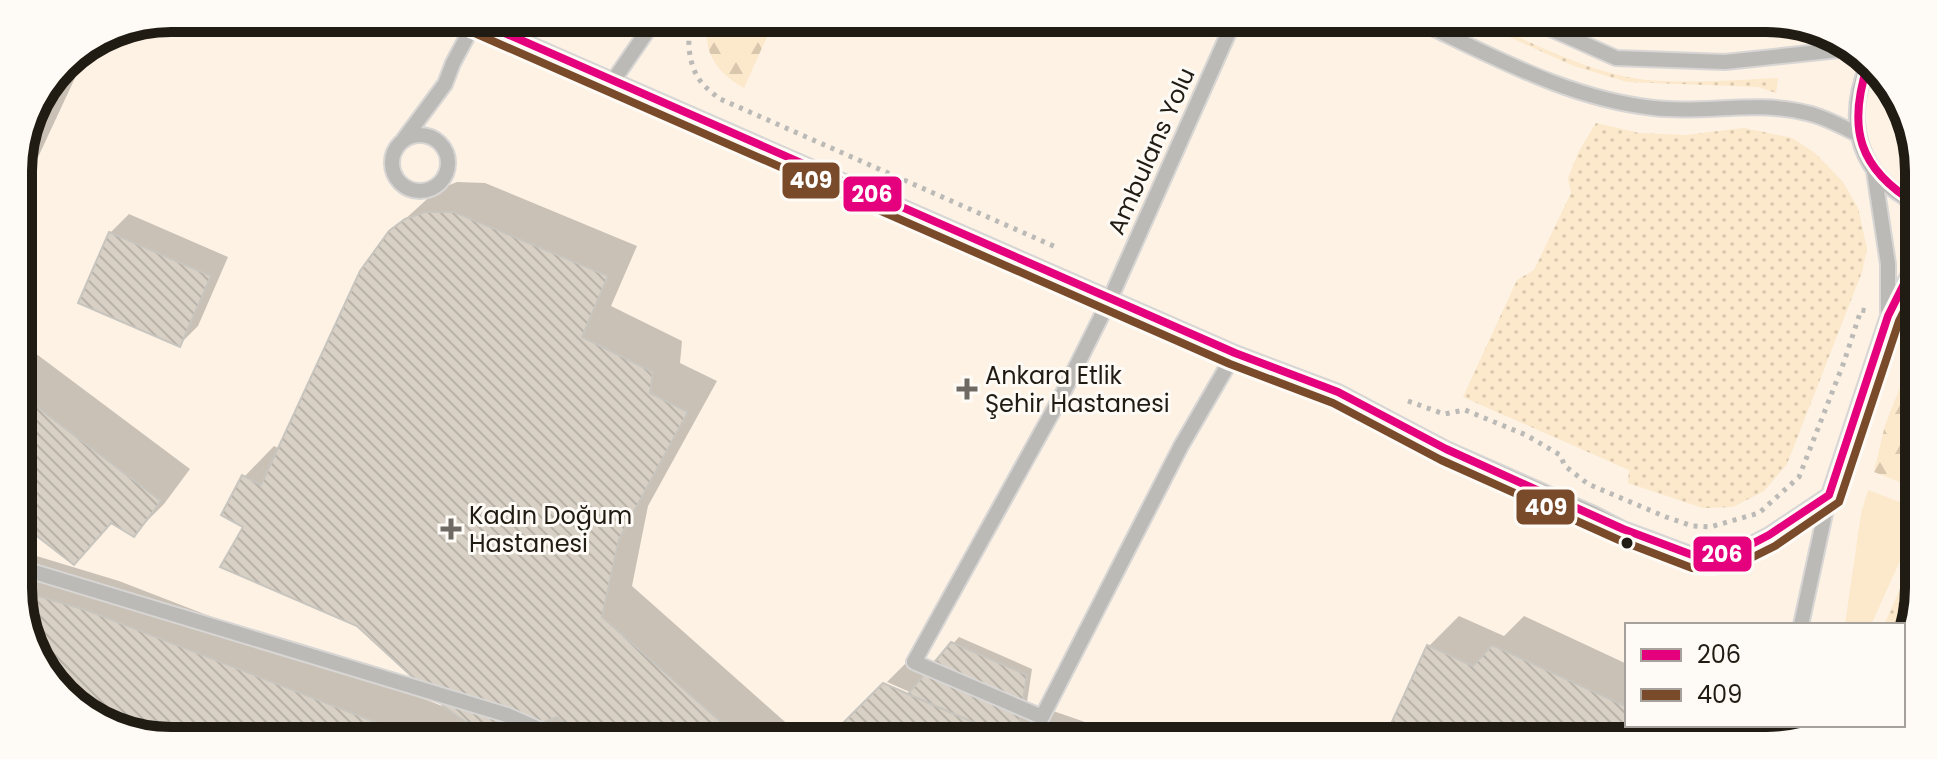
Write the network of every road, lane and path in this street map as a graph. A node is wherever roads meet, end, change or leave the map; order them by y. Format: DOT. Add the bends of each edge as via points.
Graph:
graph roads {
  1 [pos="470,32"];
  2 [pos="503,32"];
  3 [pos="647,32"];
  4 [pos="689,32"];
  5 [pos="1229,32"];
  6 [pos="1441,32"];
  7 [pos="1558,32"];
  8 [pos="1835,50"];
  9 [pos="1865,74"];
  10 [pos="613,81"];
  11 [pos="1857,134"];
  12 [pos="403,140"];
  13 [pos="1874,171"];
  14 [pos="1905,197"];
  15 [pos="1067,253"];
  16 [pos="1905,282"];
  17 [pos="1111,297"];
  18 [pos="1888,316"];
  19 [pos="1235,353"];
  20 [pos="1406,400"];
  21 [pos="1829,495"];
  22 [pos="32,571"];
  23 [pos="1801,623"];
  24 [pos="534,727"];
  1 -- 12 [label="lane" via="445,84"];
  2 -- 10 [label="lane"];
  3 -- 10 [label="lane"];
  4 -- 15 [label="path" via="698,79 718,98"];
  5 -- 17 [label="lane, Ambulans Yolu"];
  6 -- 11 [label="lane" via="1585,95 1655,108 1805,112"];
  7 -- 8 [label="lane" via="1616,58 1725,62"];
  9 -- 11 [label="lane" via="1857,98"];
  10 -- 17 [label="lane"];
  11 -- 13 [label="lane"];
  12 -- 12 [label="lane" via="392,162 397,179 420,192 438,186 449,160 440,143 422,135"];
  13 -- 14 [label="lane"];
  13 -- 18 [label="lane" via="1888,264"];
  16 -- 18 [label="lane"];
  17 -- 19 [label="lane"];
  17 -- 19 [label="lane, Ambulans Yolu" via="914,662 1042,717 1181,446"];
  18 -- 20 [label="path" via="1861,310 1799,477 1759,513 1710,527 1666,517 1588,484 1565,466 1560,455 1526,435 1465,410 1444,414"];
  18 -- 21 [label="lane"];
  19 -- 21 [label="lane" via="1338,392 1446,449 1695,556 1713,557 1746,547"];
  21 -- 23 [label="lane"];
  22 -- 24 [label="lane"];
}
